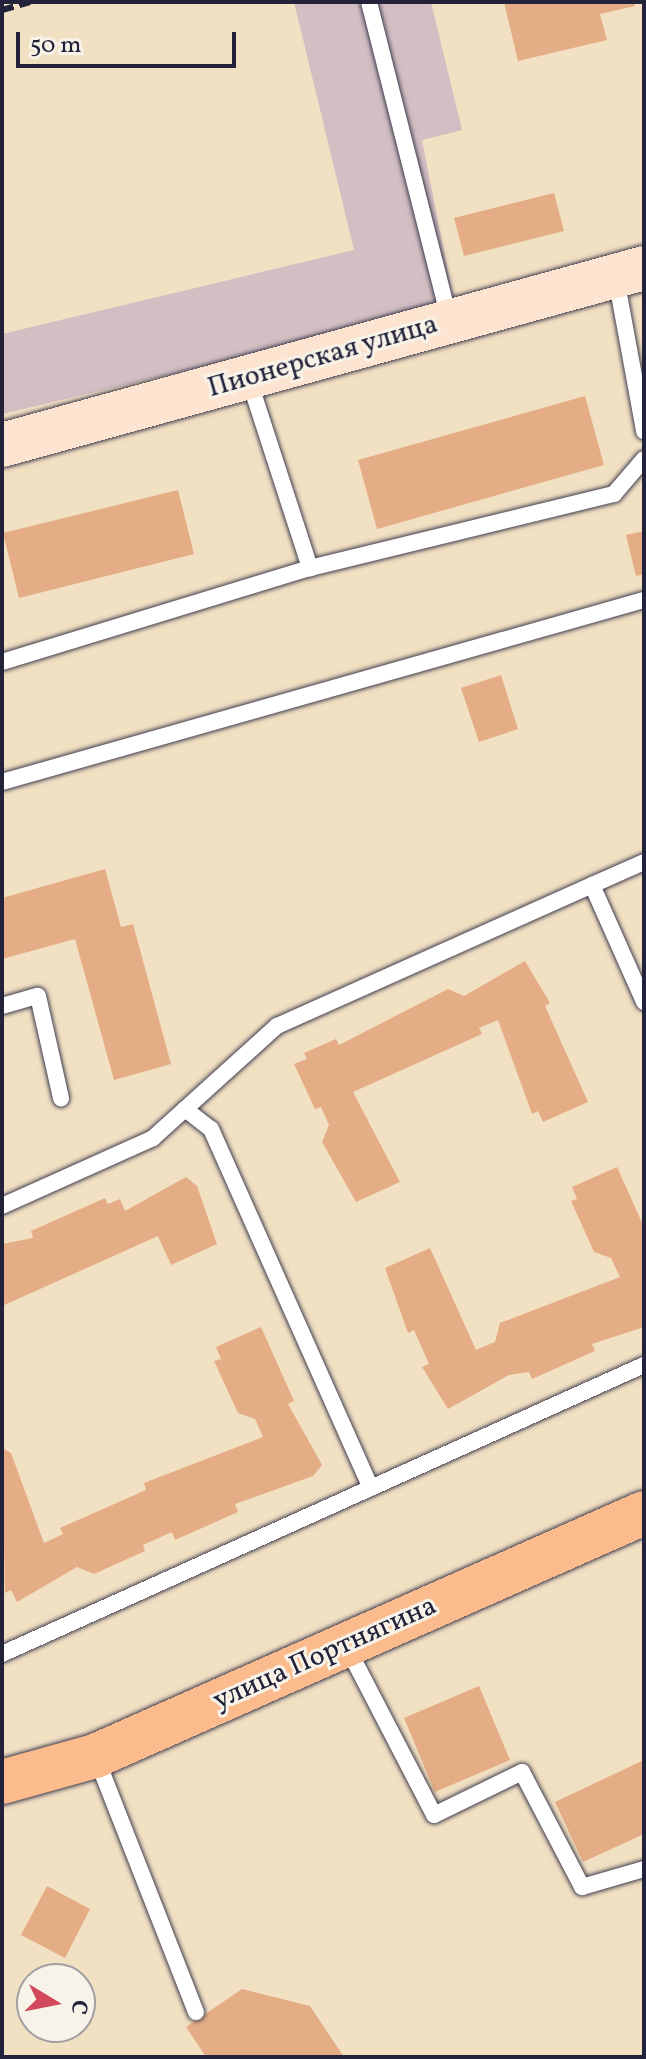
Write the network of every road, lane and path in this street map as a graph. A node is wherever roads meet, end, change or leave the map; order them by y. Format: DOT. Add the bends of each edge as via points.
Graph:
graph roads {
  1 [pos="369,2"];
  2 [pos="630,272"];
  3 [pos="450,322"];
  4 [pos="639,378"];
  5 [pos="248,379"];
  6 [pos="644,431"];
  7 [pos="2,445"];
  8 [pos="644,459"];
  9 [pos="310,568"];
  10 [pos="644,600"];
  11 [pos="2,662"];
  12 [pos="2,782"];
  13 [pos="644,862"];
  14 [pos="592,885"];
  15 [pos="644,1002"];
  16 [pos="2,1006"];
  17 [pos="61,1098"];
  18 [pos="185,1109"];
  19 [pos="2,1206"];
  20 [pos="644,1365"];
  21 [pos="371,1488"];
  22 [pos="644,1513"];
  23 [pos="346,1646"];
  24 [pos="2,1654"];
  25 [pos="95,1756"];
  26 [pos="2,1782"];
  27 [pos="644,1869"];
  28 [pos="196,2012"];
  1 -- 3 [label="lane"];
  2 -- 3 [label="street, Пионерская улица"];
  2 -- 4 [label="lane"];
  3 -- 5 [label="street, Пионерская улица"];
  4 -- 6 [label="lane"];
  5 -- 7 [label="street, Пионерская улица"];
  5 -- 9 [label="lane"];
  8 -- 9 [label="lane" via="614,494"];
  9 -- 11 [label="lane"];
  10 -- 12 [label="lane"];
  13 -- 14 [label="lane"];
  14 -- 15 [label="lane"];
  14 -- 18 [label="lane" via="277,1026"];
  16 -- 17 [label="lane" via="38,996"];
  18 -- 19 [label="lane" via="153,1138"];
  18 -- 21 [label="lane" via="211,1129"];
  20 -- 21 [label="lane"];
  21 -- 24 [label="lane"];
  22 -- 23 [label="main road, улица Портнягина"];
  23 -- 25 [label="main road, улица Портнягина"];
  23 -- 27 [label="lane" via="434,1815 522,1772 582,1887"];
  25 -- 26 [label="main road, улица Портнягина"];
  25 -- 28 [label="lane"];
}
